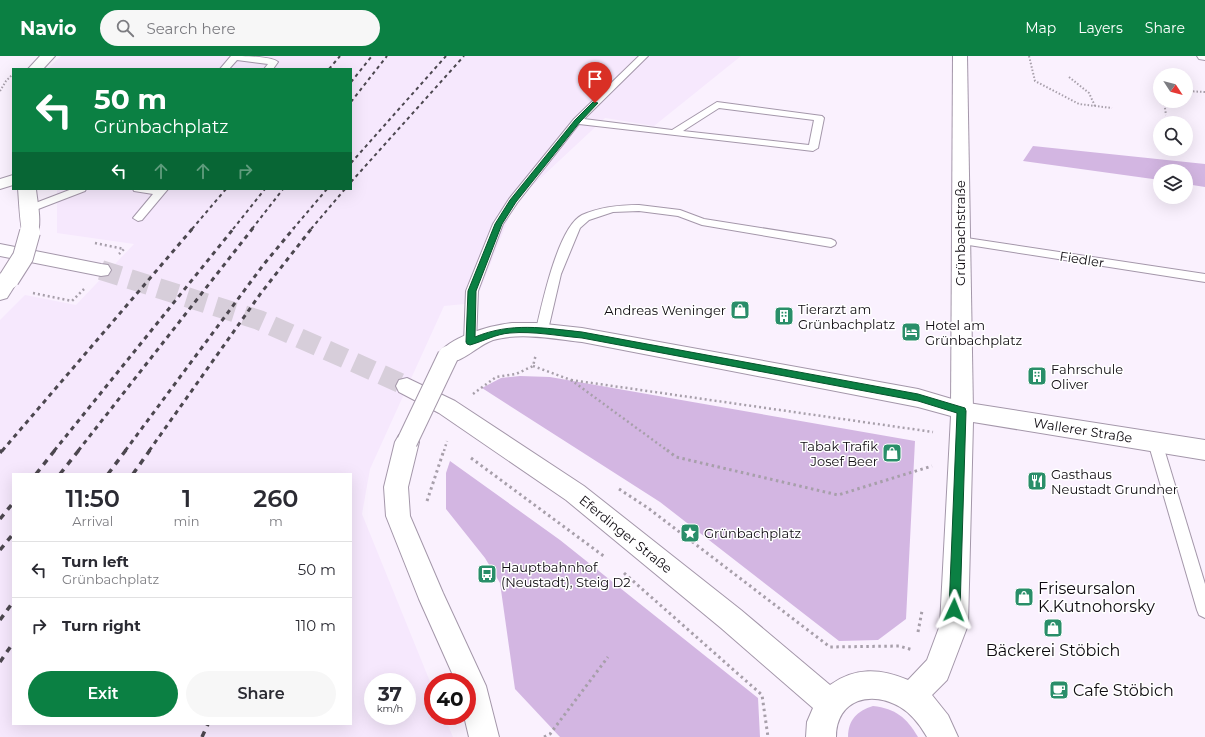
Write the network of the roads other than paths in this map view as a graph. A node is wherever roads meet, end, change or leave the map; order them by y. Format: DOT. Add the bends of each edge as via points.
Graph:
graph roads {
  1 [pos="48,56"];
  2 [pos="644,56"];
  3 [pos="960,56"];
  4 [pos="36,68"];
  5 [pos="225,68"];
  6 [pos="269,68"];
  7 [pos="577,121"];
  8 [pos="674,134"];
  9 [pos="12,180"];
  10 [pos="0,184"];
  11 [pos="27,190"];
  12 [pos="78,190"];
  13 [pos="150,190"];
  14 [pos="162,191"];
  15 [pos="29,208"];
  16 [pos="138,218"];
  17 [pos="960,241"];
  18 [pos="831,243"];
  19 [pos="0,250"];
  20 [pos="101,270"];
  21 [pos="1205,278"];
  22 [pos="3,288"];
  23 [pos="542,330"];
  24 [pos="470,342"];
  25 [pos="407,386"];
  26 [pos="962,411"];
  27 [pos="1155,442"];
  28 [pos="1205,450"];
  29 [pos="1205,610"];
  30 [pos="911,697"];
  31 [pos="830,704"];
  32 [pos="484,737"];
  33 [pos="821,737"];
  34 [pos="943,737"];
  1 -- 4 [label="street"];
  2 -- 7 [label="lane"];
  3 -- 17 [label="street, Grünbachstraße"];
  5 -- 6 [label="lane" via="235,57 274,62"];
  7 -- 8 [label="lane"];
  7 -- 24 [label="lane" via="513,201 498,224 472,291"];
  8 -- 8 [label="lane" via="814,148 819,118 717,105"];
  9 -- 10 [label="street"];
  11 -- 15 [label="street"];
  12 -- 15 [label="lane"];
  13 -- 14 [label="lane"];
  14 -- 16 [label="lane"];
  15 -- 22 [label="street, bridge" via="30,232 23,256"];
  17 -- 21 [label="lane, Fiedler"];
  17 -- 26 [label="street, Grünbachstraße"];
  18 -- 23 [label="lane" via="702,222 680,213 639,208 612,209 585,218 575,226 555,274"];
  19 -- 20 [label="street"];
  23 -- 24 [label="street" via="509,330"];
  23 -- 26 [label="street" via="582,335 918,398"];
  24 -- 32 [label="street, bridge" via="448,356 407,442 396,487 398,516 472,686"];
  25 -- 31 [label="street, Eferdinger Straße" via="447,407 575,493 731,619"];
  26 -- 27 [label="street, Wallerer Straße"];
  26 -- 30 [label="street" via="954,625 937,670"];
  27 -- 28 [label="street, Wallerer Straße"];
  27 -- 29 [label="lane"];
  30 -- 31 [label="street" via="889,686 866,684 845,690"];
  30 -- 34 [label="street" via="926,710"];
  31 -- 33 [label="street" via="822,722"];
}
